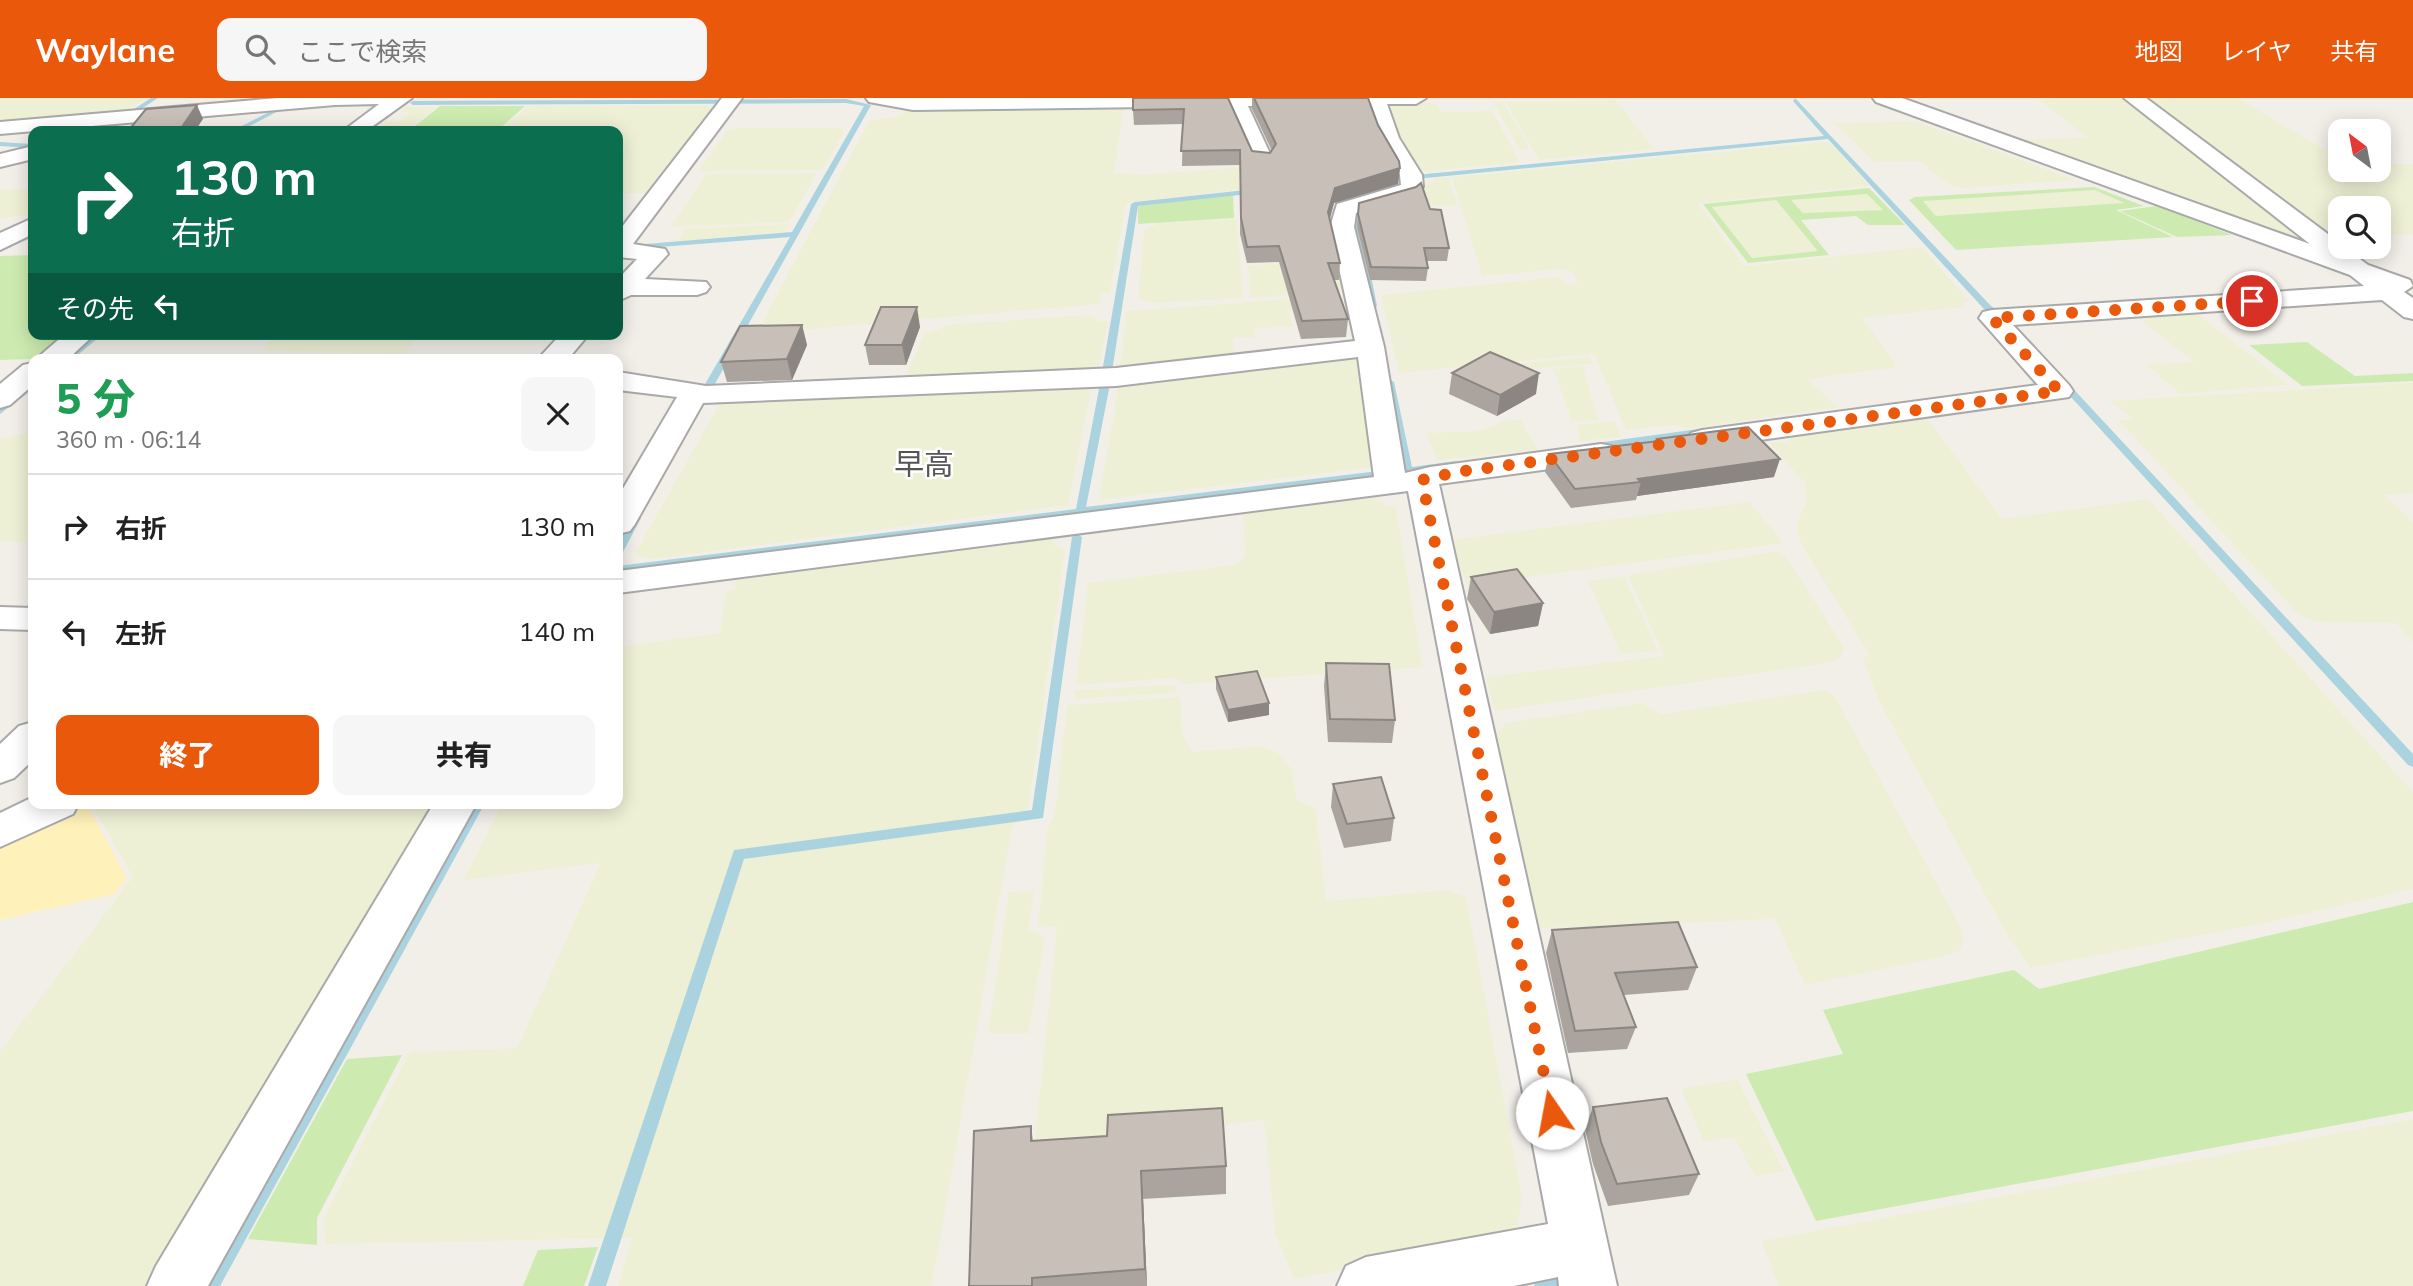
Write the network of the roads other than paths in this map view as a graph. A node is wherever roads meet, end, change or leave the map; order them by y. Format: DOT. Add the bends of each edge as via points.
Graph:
graph roads {
  1 [pos="177,98"];
  2 [pos="401,98"];
  3 [pos="876,98"];
  4 [pos="1375,98"];
  5 [pos="1416,98"];
  6 [pos="1883,98"];
  7 [pos="2134,98"];
  8 [pos="1054,100"];
  9 [pos="1235,100"];
  10 [pos="730,101"];
  11 [pos="148,114"];
  12 [pos="119,126"];
  13 [pos="360,126"];
  14 [pos="0,128"];
  15 [pos="28,153"];
  16 [pos="1262,160"];
  17 [pos="0,161"];
  18 [pos="28,229"];
  19 [pos="624,240"];
  20 [pos="0,243"];
  21 [pos="2384,284"];
  22 [pos="623,285"];
  23 [pos="697,287"];
  24 [pos="623,289"];
  25 [pos="2413,311"];
  26 [pos="74,340"];
  27 [pos="570,340"];
  28 [pos="1370,347"];
  29 [pos="56,354"];
  30 [pos="557,354"];
  31 [pos="28,375"];
  32 [pos="623,382"];
  33 [pos="702,395"];
  34 [pos="0,399"];
  35 [pos="1676,443"];
  36 [pos="1635,448"];
  37 [pos="1407,482"];
  38 [pos="623,516"];
  39 [pos="623,581"];
  40 [pos="0,618"];
  41 [pos="28,620"];
  42 [pos="28,741"];
  43 [pos="0,768"];
  44 [pos="46,809"];
  45 [pos="453,809"];
  46 [pos="0,831"];
  47 [pos="1567,1259"];
  48 [pos="176,1286"];
  49 [pos="1366,1286"];
  1 -- 11 [label="street"];
  2 -- 11 [label="street"];
  2 -- 13 [label="street"];
  3 -- 8 [label="street" via="913,104"];
  4 -- 5 [label="street"];
  4 -- 9 [label="street"];
  4 -- 28 [label="street" via="1412,187 1345,209 1342,227"];
  6 -- 21 [label="street"];
  7 -- 21 [label="street"];
  8 -- 9 [label="street"];
  9 -- 16 [label="street"];
  10 -- 19 [label="street"];
  11 -- 12 [label="street"];
  11 -- 14 [label="street"];
  15 -- 17 [label="street"];
  18 -- 20 [label="street"];
  19 -- 22 [label="street" via="656,254"];
  21 -- 25 [label="street"];
  21 -- 35 [label="street" via="1992,318 2059,391"];
  23 -- 24 [label="street"];
  26 -- 29 [label="street"];
  27 -- 30 [label="street"];
  28 -- 33 [label="street" via="1107,378"];
  28 -- 37 [label="street"];
  31 -- 34 [label="street"];
  32 -- 33 [label="street"];
  33 -- 38 [label="street"];
  36 -- 37 [label="street"];
  37 -- 39 [label="street"];
  37 -- 47 [label="street"];
  40 -- 41 [label="street"];
  42 -- 43 [label="street"];
  44 -- 46 [label="street"];
  45 -- 48 [label="street"];
  47 -- 49 [label="street"];
}
